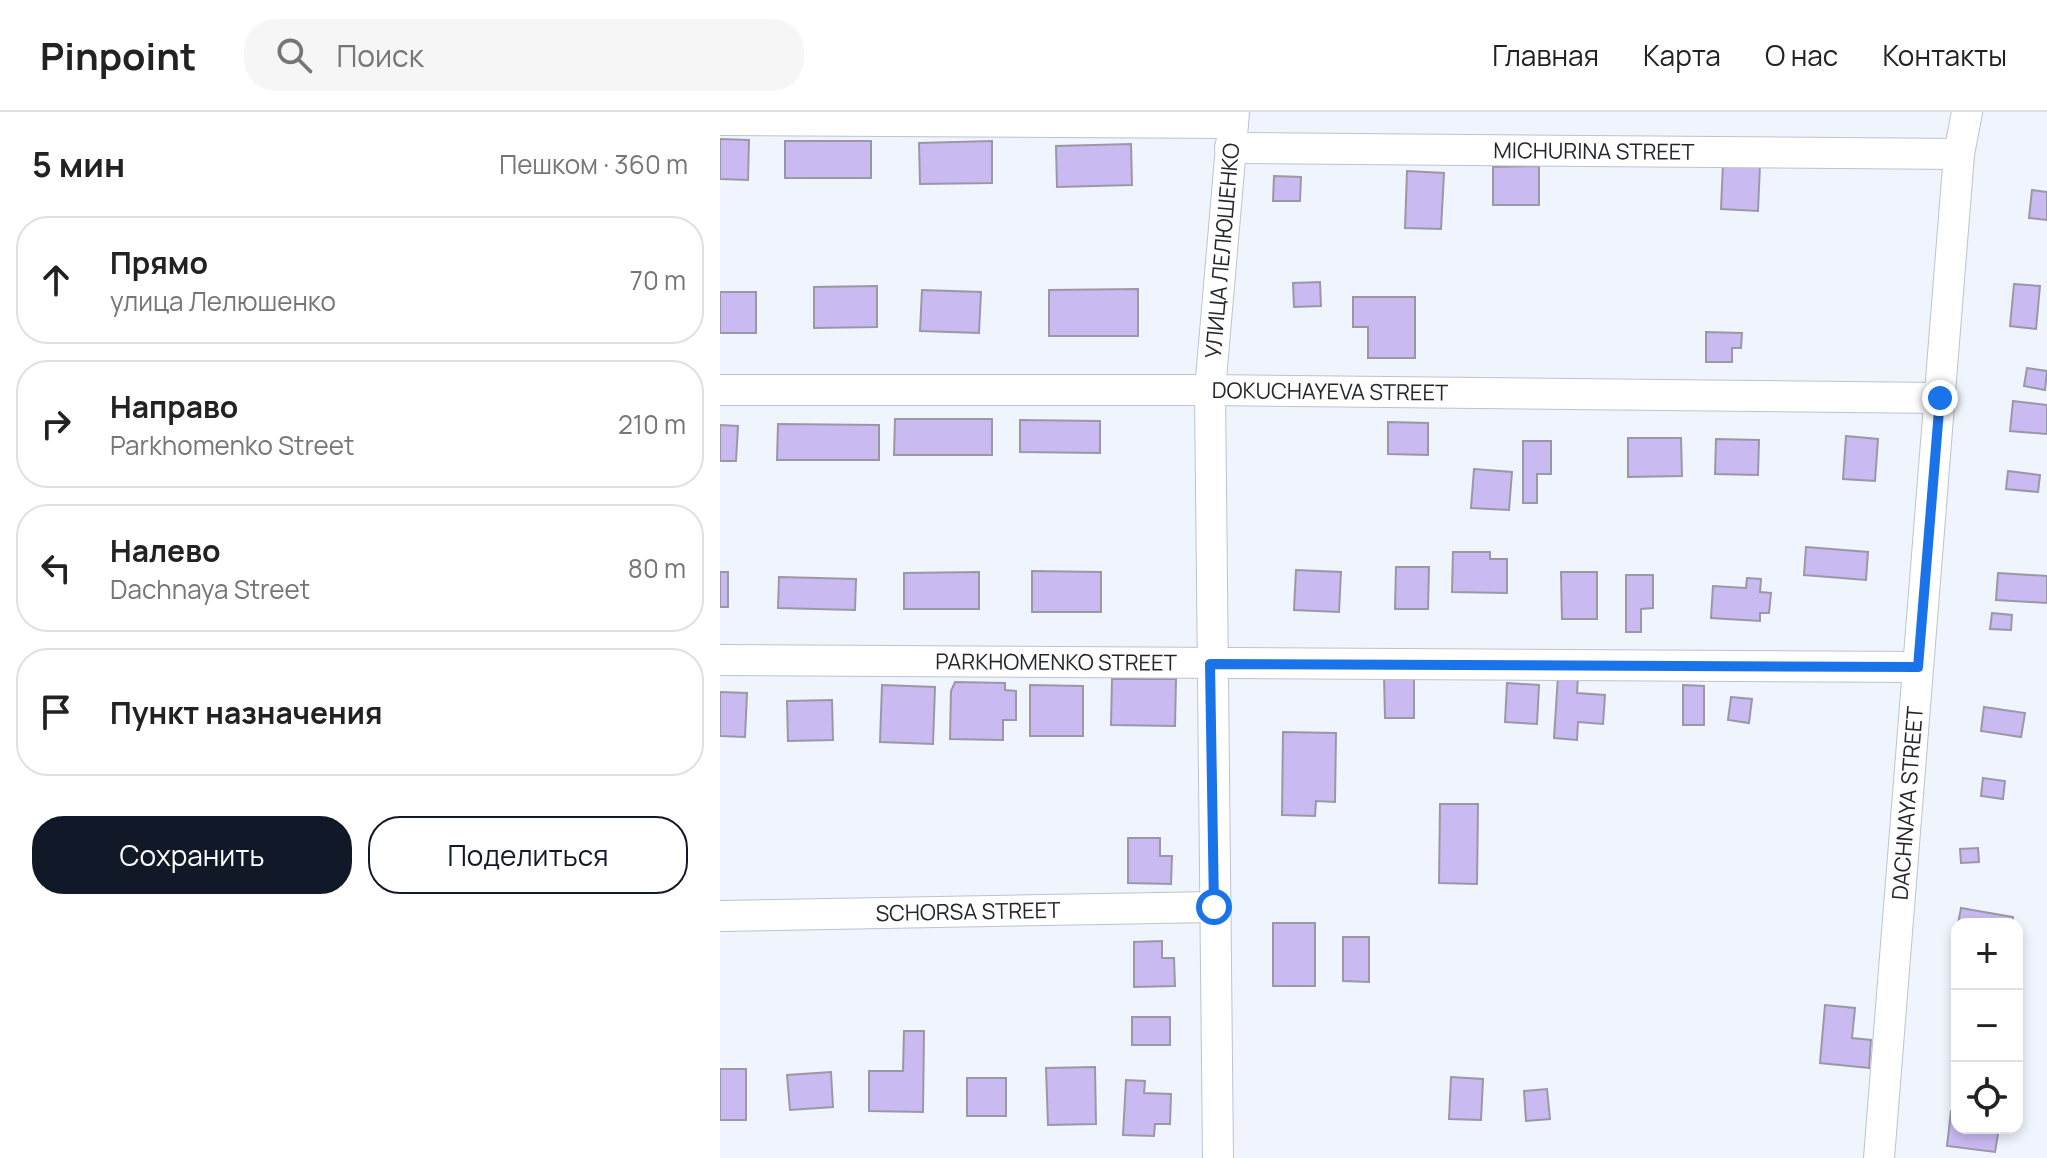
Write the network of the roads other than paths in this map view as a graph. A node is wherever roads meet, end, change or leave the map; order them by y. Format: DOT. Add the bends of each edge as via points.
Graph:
graph roads {
  1 [pos="1967,112"];
  2 [pos="720,120"];
  3 [pos="1232,128"];
  4 [pos="1959,154"];
  5 [pos="720,390"];
  6 [pos="1210,390"];
  7 [pos="1940,398"];
  8 [pos="720,660"];
  9 [pos="1210,664"];
  10 [pos="1918,667"];
  11 [pos="1214,907"];
  12 [pos="720,916"];
  13 [pos="1218,1158"];
  14 [pos="1879,1158"];
  1 -- 4 [label="street, DACHNAYA STREET"];
  2 -- 3 [label="street, MICHURINA STREET"];
  3 -- 4 [label="street, MICHURINA STREET"];
  3 -- 6 [label="street, УЛИЦА ЛЕЛЮШЕНКО"];
  4 -- 7 [label="street, DACHNAYA STREET"];
  5 -- 6 [label="street, DOKUCHAYEVA STREET"];
  6 -- 7 [label="street, DOKUCHAYEVA STREET"];
  6 -- 9 [label="street, УЛИЦА ЛЕЛЮШЕНКО"];
  7 -- 10 [label="street, DACHNAYA STREET"];
  8 -- 9 [label="street, PARKHOMENKO STREET"];
  9 -- 10 [label="street, PARKHOMENKO STREET"];
  9 -- 11 [label="street, УЛИЦА ЛЕЛЮШЕНКО"];
  10 -- 14 [label="street, DACHNAYA STREET"];
  11 -- 12 [label="street, SCHORSA STREET"];
  11 -- 13 [label="street, УЛИЦА ЛЕЛЮШЕНКО"];
}
